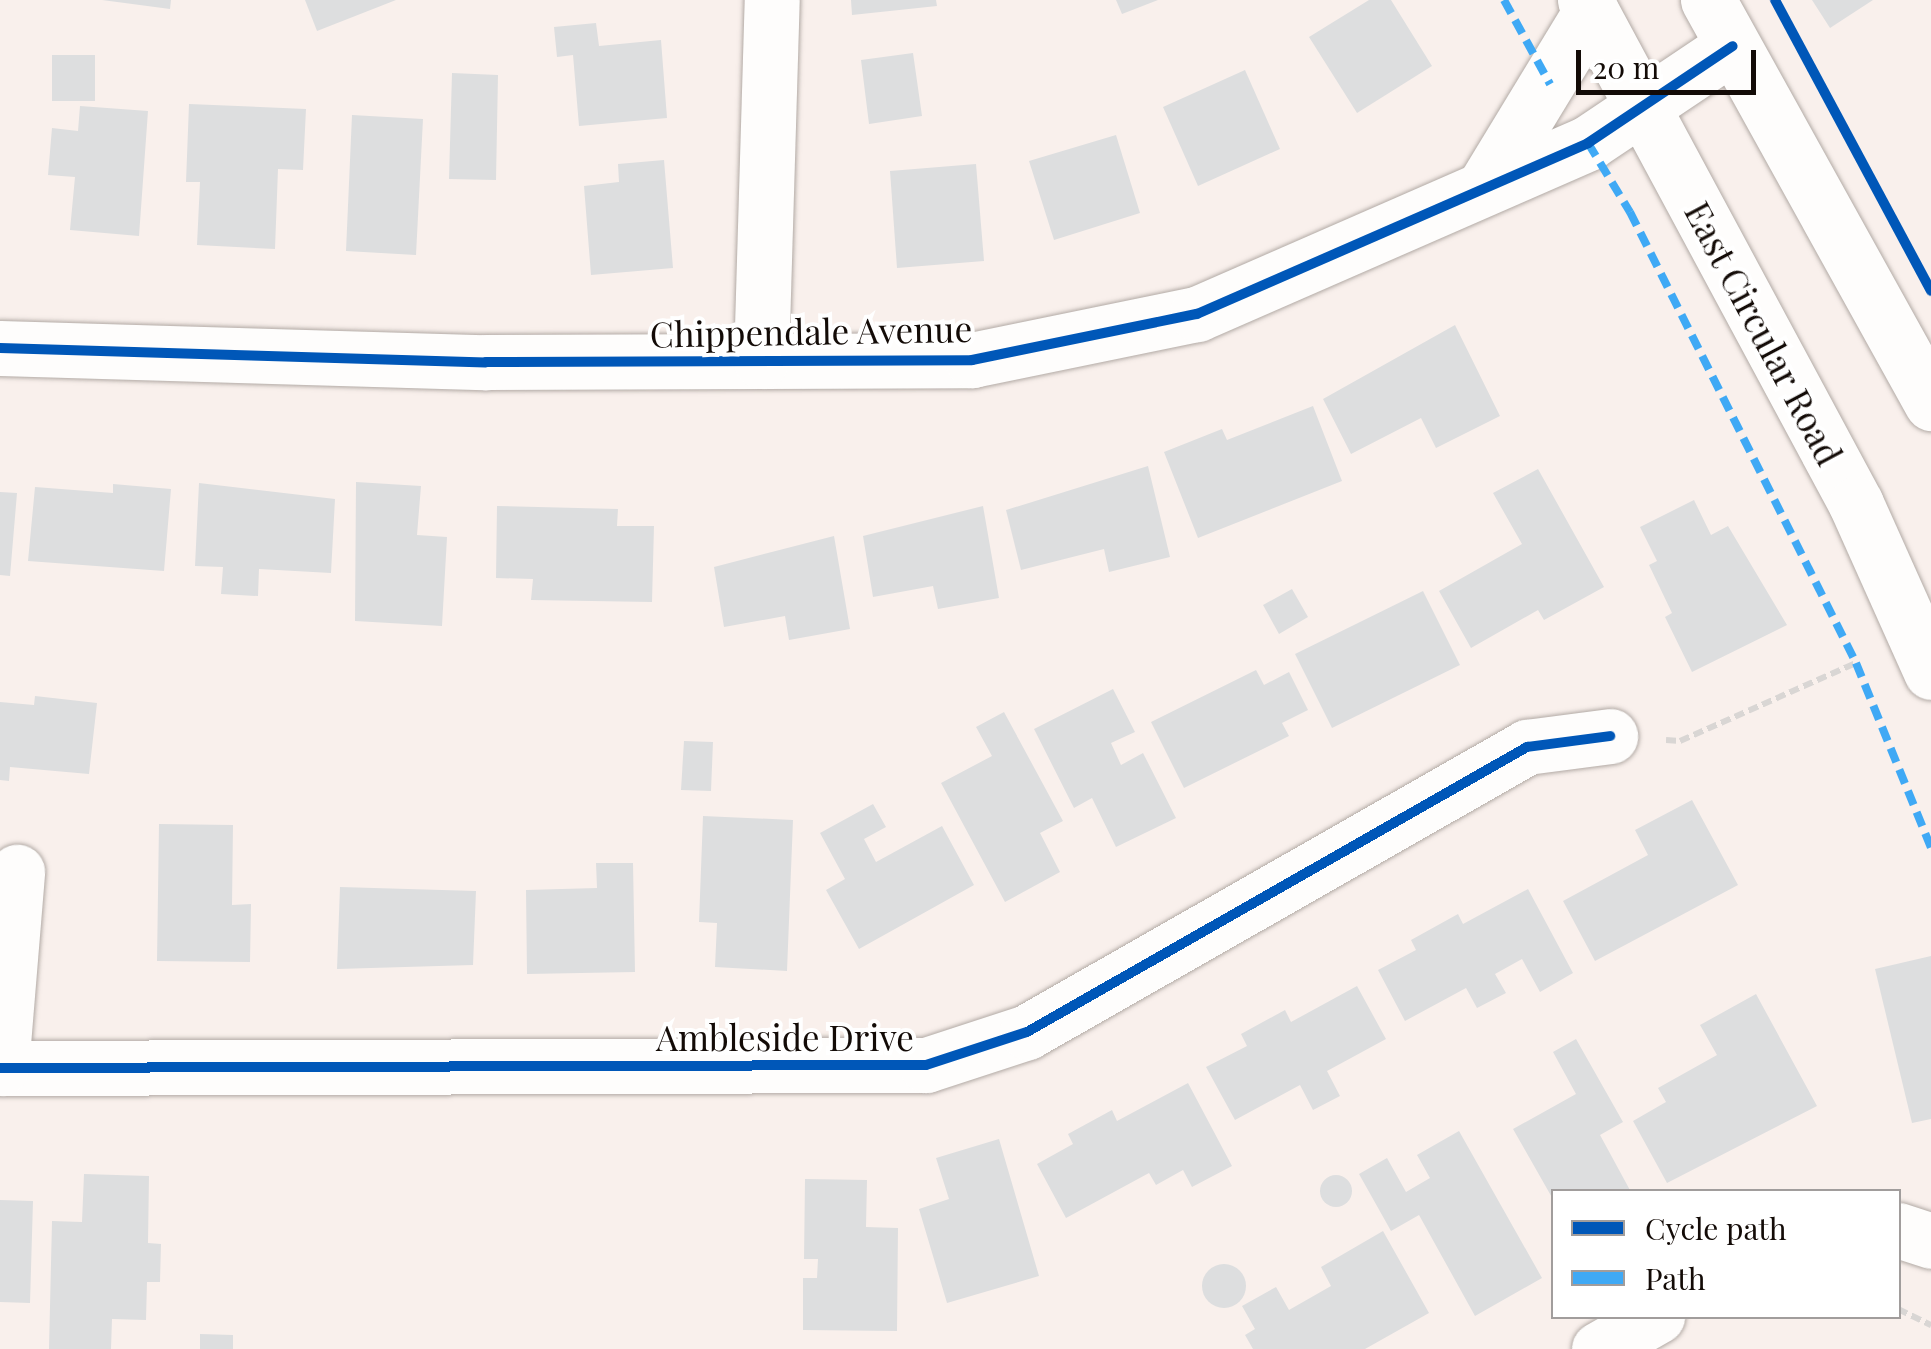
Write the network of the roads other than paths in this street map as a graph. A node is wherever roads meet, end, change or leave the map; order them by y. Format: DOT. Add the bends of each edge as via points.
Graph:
graph roads {
  1 [pos="772,0"];
  2 [pos="1588,5"];
  3 [pos="1721,23"];
  4 [pos="1642,108"];
  5 [pos="1488,182"];
  6 [pos="0,348"];
  7 [pos="761,361"];
  8 [pos="1931,403"];
  9 [pos="1931,672"];
  10 [pos="1610,736"];
  11 [pos="17,872"];
  12 [pos="1,1068"];
  13 [pos="1901,1231"];
  14 [pos="1931,1241"];
  15 [pos="1652,1319"];
  16 [pos="1599,1349"];
  1 -- 7 [label="main road"];
  2 -- 4 [label="main road, East Circular Road"];
  2 -- 5 [label="main road"];
  3 -- 4 [label="main road, Chippendale Avenue"];
  3 -- 8 [label="main road"];
  4 -- 5 [label="main road, Chippendale Avenue" via="1588,143"];
  4 -- 9 [label="main road, East Circular Road" via="1856,504"];
  5 -- 7 [label="main road, Chippendale Avenue" via="1197,314 972,360"];
  6 -- 7 [label="main road, Chippendale Avenue" via="486,362"];
  10 -- 12 [label="main road, Ambleside Drive" via="1527,747 1027,1032 926,1065"];
  11 -- 12 [label="main road"];
  13 -- 14 [label="main road"];
  15 -- 16 [label="main road"];
}
